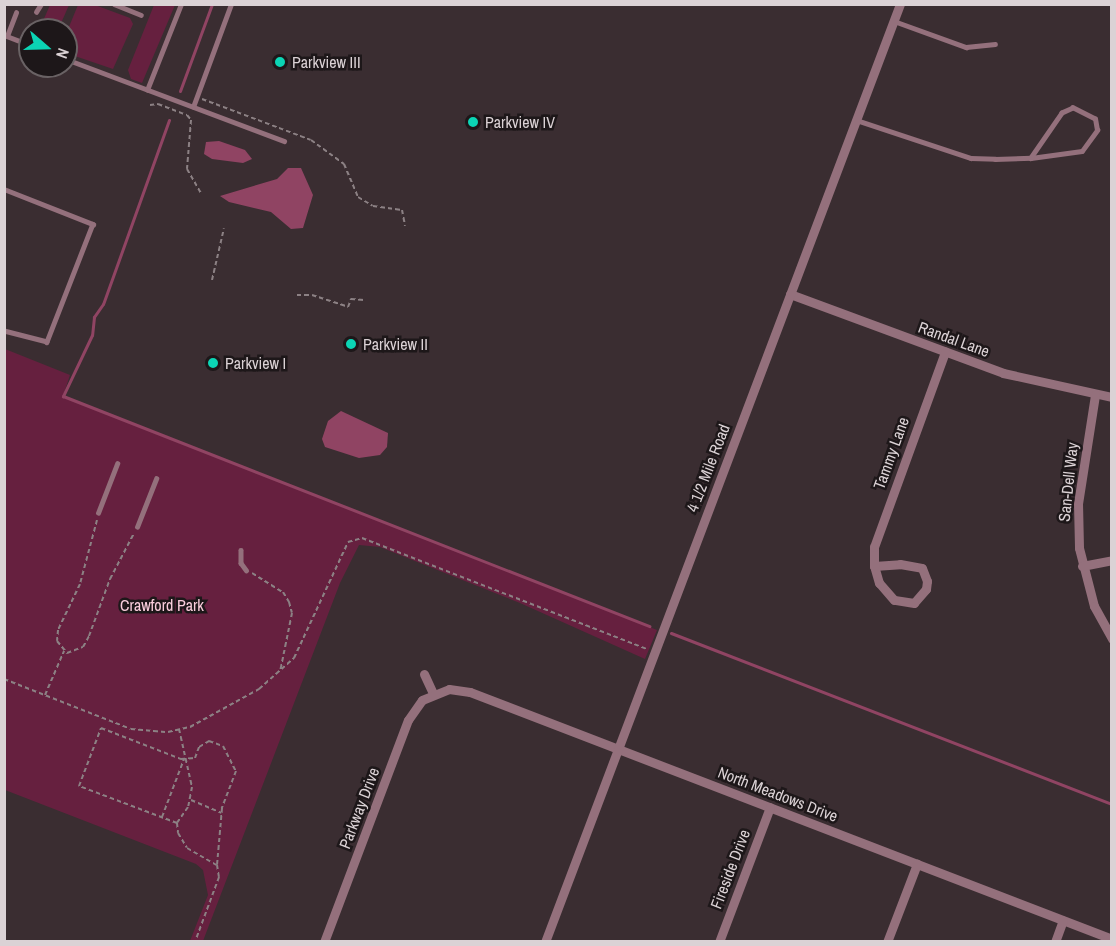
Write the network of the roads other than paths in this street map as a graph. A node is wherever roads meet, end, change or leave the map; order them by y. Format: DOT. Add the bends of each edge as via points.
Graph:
graph roads {
  1 [pos="41,4"];
  2 [pos="114,4"];
  3 [pos="181,4"];
  4 [pos="231,4"];
  5 [pos="900,4"];
  6 [pos="36,12"];
  7 [pos="16,13"];
  8 [pos="141,15"];
  9 [pos="894,21"];
  10 [pos="6,35"];
  11 [pos="995,45"];
  12 [pos="78,64"];
  13 [pos="147,90"];
  14 [pos="193,107"];
  15 [pos="856,120"];
  16 [pos="284,141"];
  17 [pos="1032,158"];
  18 [pos="4,189"];
  19 [pos="790,294"];
  20 [pos="4,331"];
  21 [pos="945,352"];
  22 [pos="1095,395"];
  23 [pos="1112,397"];
  24 [pos="117,464"];
  25 [pos="156,479"];
  26 [pos="98,513"];
  27 [pos="137,527"];
  28 [pos="241,550"];
  29 [pos="1112,560"];
  30 [pos="874,566"];
  31 [pos="1082,566"];
  32 [pos="246,570"];
  33 [pos="1112,639"];
  34 [pos="423,674"];
  35 [pos="432,693"];
  36 [pos="618,749"];
  37 [pos="770,807"];
  38 [pos="917,864"];
  39 [pos="1063,920"];
  40 [pos="1112,939"];
  41 [pos="324,942"];
  42 [pos="545,942"];
  43 [pos="718,942"];
  44 [pos="887,942"];
  45 [pos="1055,942"];
  1 -- 6 [label="lane"];
  2 -- 8 [label="lane"];
  3 -- 13 [label="lane"];
  4 -- 14 [label="lane"];
  5 -- 9 [label="street, 4 1/2 Mile Road"];
  7 -- 10 [label="lane"];
  9 -- 11 [label="lane" via="966,47"];
  9 -- 15 [label="street, 4 1/2 Mile Road"];
  12 -- 13 [label="lane"];
  13 -- 14 [label="lane"];
  14 -- 16 [label="lane"];
  15 -- 17 [label="lane" via="971,158"];
  15 -- 19 [label="street, 4 1/2 Mile Road"];
  17 -- 17 [label="lane" via="1082,151 1097,130 1095,119 1073,108 1062,113"];
  18 -- 20 [label="lane" via="93,224 47,342"];
  19 -- 21 [label="street, Randal Lane"];
  19 -- 36 [label="street, 4 1/2 Mile Road"];
  21 -- 22 [label="street, Randal Lane" via="1041,384"];
  21 -- 30 [label="street, Tammy Lane" via="878,530"];
  22 -- 23 [label="street, Randal Lane"];
  22 -- 31 [label="street, San-Dell Way" via="1078,504"];
  24 -- 26 [label="lane"];
  25 -- 27 [label="lane"];
  28 -- 32 [label="lane" via="241,563"];
  29 -- 31 [label="street"];
  30 -- 30 [label="street" via="879,583 894,600 914,603 926,590 922,568 900,564"];
  31 -- 33 [label="street, San-Dell Way" via="1094,606"];
  34 -- 35 [label="street"];
  35 -- 36 [label="street, North Meadows Drive" via="449,689 470,692"];
  35 -- 41 [label="street, Parkway Drive" via="417,705 408,720"];
  36 -- 37 [label="street, North Meadows Drive"];
  36 -- 42 [label="street, 4 1/2 Mile Road"];
  37 -- 38 [label="street, North Meadows Drive"];
  37 -- 43 [label="street, Fireside Drive"];
  38 -- 39 [label="street, North Meadows Drive"];
  38 -- 44 [label="street"];
  39 -- 40 [label="street, North Meadows Drive"];
  39 -- 45 [label="street"];
}
